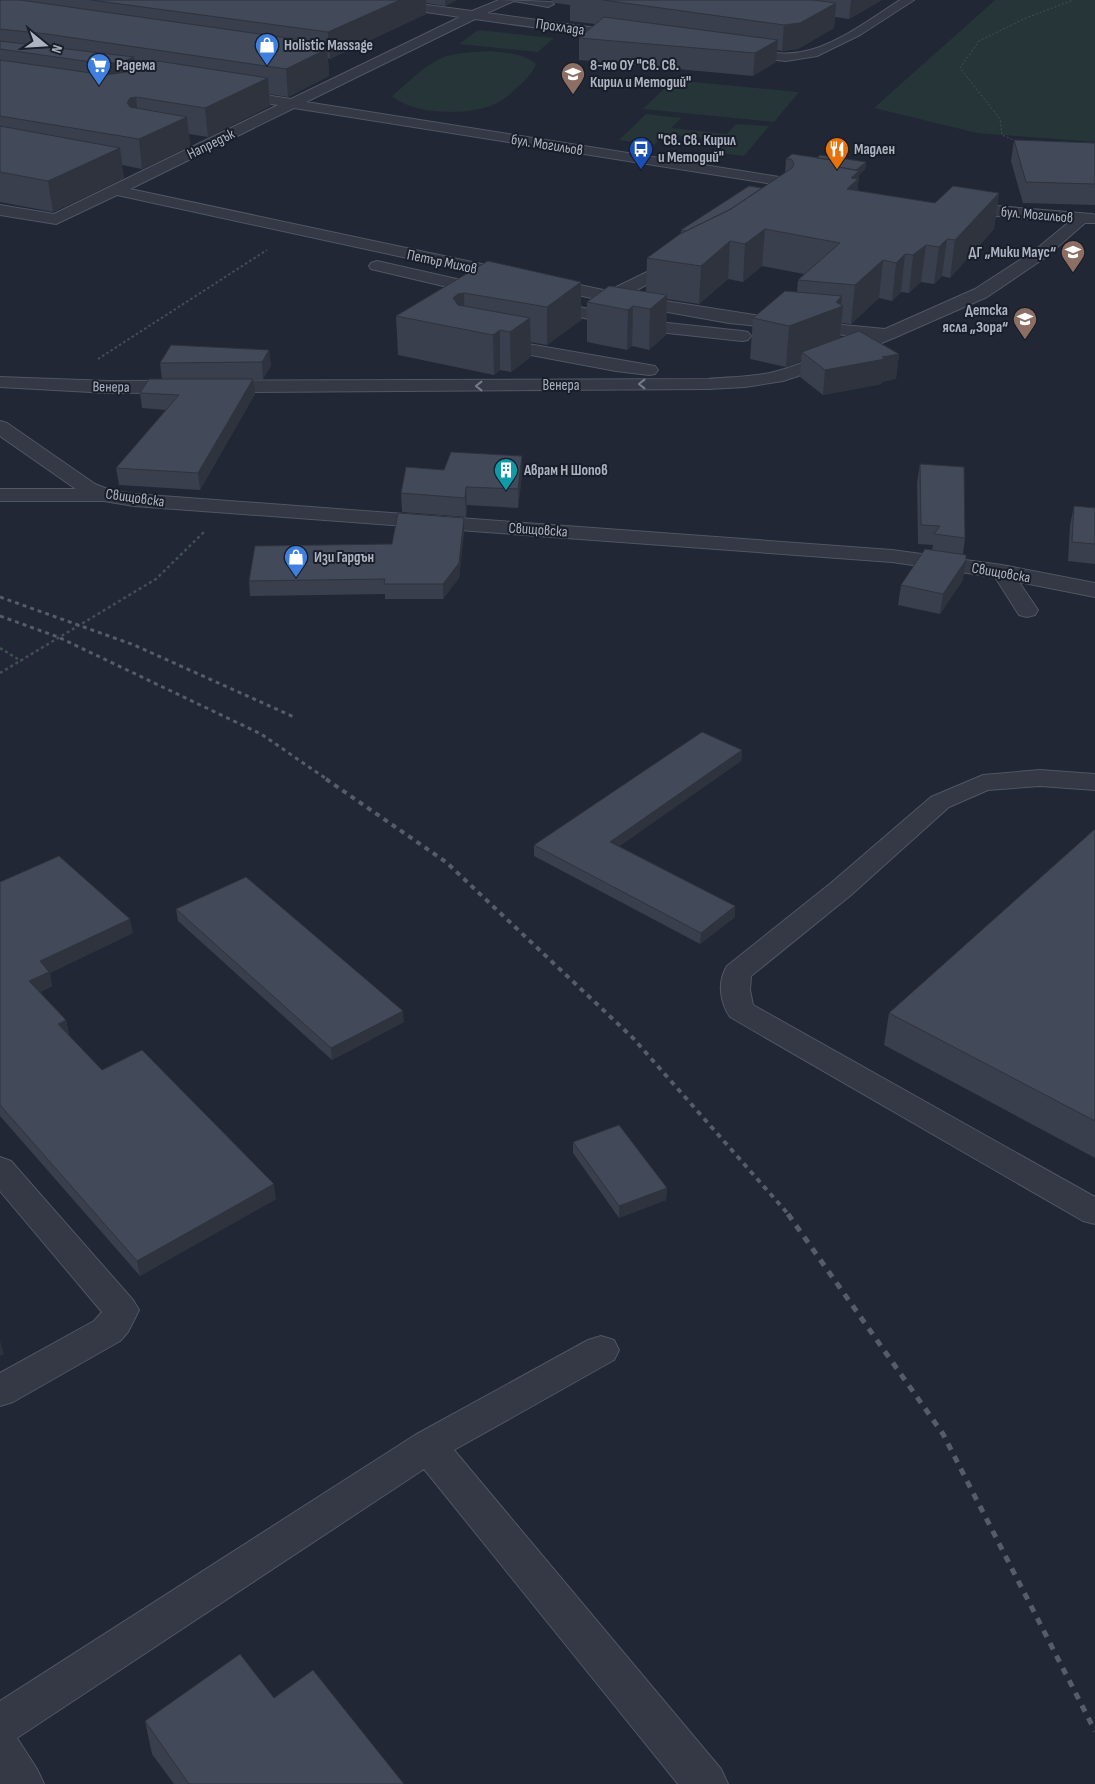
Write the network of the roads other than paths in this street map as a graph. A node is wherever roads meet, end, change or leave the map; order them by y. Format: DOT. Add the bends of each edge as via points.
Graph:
graph roads {
  1 [pos="364,0"];
  2 [pos="509,0"];
  3 [pos="519,0"];
  4 [pos="908,0"];
  5 [pos="398,2"];
  6 [pos="548,4"];
  7 [pos="473,15"];
  8 [pos="559,17"];
  9 [pos="542,24"];
  10 [pos="846,25"];
  11 [pos="865,27"];
  12 [pos="632,34"];
  13 [pos="729,50"];
  14 [pos="337,65"];
  15 [pos="365,69"];
  16 [pos="217,91"];
  17 [pos="295,104"];
  18 [pos="185,139"];
  19 [pos="212,144"];
  20 [pos="117,170"];
  21 [pos="146,176"];
  22 [pos="824,188"];
  23 [pos="116,190"];
  24 [pos="948,206"];
  25 [pos="0,210"];
  26 [pos="1088,219"];
  27 [pos="304,232"];
  28 [pos="698,252"];
  29 [pos="498,294"];
  30 [pos="608,297"];
  31 [pos="527,301"];
  32 [pos="585,314"];
  33 [pos="890,333"];
  34 [pos="474,340"];
  35 [pos="804,343"];
  36 [pos="824,345"];
  37 [pos="853,348"];
  38 [pos="778,376"];
  39 [pos="0,382"];
  40 [pos="0,428"];
  41 [pos="0,495"];
  42 [pos="104,495"];
  43 [pos="1002,572"];
  44 [pos="1095,590"];
  45 [pos="1027,610"];
  46 [pos="1095,782"];
  47 [pos="0,1169"];
  48 [pos="1095,1212"];
  49 [pos="601,1350"];
  50 [pos="0,1391"];
  51 [pos="428,1446"];
  52 [pos="0,1725"];
  53 [pos="0,1749"];
  54 [pos="22,1784"];
  55 [pos="706,1784"];
  1 -- 5 [label="street, Прохлада"];
  2 -- 7 [label="street, Напредък"];
  3 -- 6 [label="street"];
  4 -- 11 [label="street"];
  5 -- 7 [label="street, Прохлада"];
  7 -- 9 [label="street, Прохлада"];
  7 -- 15 [label="street, Напредък"];
  8 -- 9 [label="street"];
  9 -- 12 [label="street, Прохлада"];
  10 -- 11 [label="street"];
  11 -- 13 [label="street" via="804,56 782,57"];
  14 -- 15 [label="street"];
  15 -- 17 [label="street, Напредък"];
  16 -- 17 [label="street, бул. Могильов"];
  17 -- 19 [label="street, Напредък"];
  17 -- 22 [label="street, бул. Могильов"];
  18 -- 19 [label="street"];
  19 -- 21 [label="street, Напредък"];
  20 -- 21 [label="street"];
  21 -- 23 [label="street, Напредък"];
  23 -- 25 [label="street, Напредък" via="56,219"];
  23 -- 27 [label="street, Петър Михов"];
  24 -- 26 [label="street, бул. Могильов"];
  26 -- 33 [label="street, Венера" via="980,293"];
  27 -- 29 [label="street" via="309,241 328,252"];
  27 -- 30 [label="street, Петър Михов"];
  28 -- 30 [label="street"];
  30 -- 32 [label="street"];
  30 -- 33 [label="street, Петър Михов" via="838,330"];
  31 -- 32 [label="street"];
  32 -- 35 [label="street" via="649,326"];
  33 -- 37 [label="street, Венера"];
  34 -- 38 [label="street" via="658,371"];
  36 -- 37 [label="street"];
  37 -- 38 [label="street, Венера"];
  38 -- 39 [label="street, Венера, one-way" via="708,384 302,387 58,386"];
  40 -- 42 [label="street, Свищовска" via="88,488"];
  41 -- 42 [label="street"];
  42 -- 43 [label="street, Свищовска" via="134,500 892,556"];
  43 -- 44 [label="street, Свищовска"];
  43 -- 45 [label="street"];
  46 -- 48 [label="street" via="1040,778 983,783 940,802 841,890 737,973 735,990 740,1010"];
  47 -- 50 [label="street" via="121,1310 116,1322 107,1330"];
  49 -- 51 [label="street"];
  51 -- 52 [label="street"];
  51 -- 55 [label="street"];
  53 -- 54 [label="street"];
}
